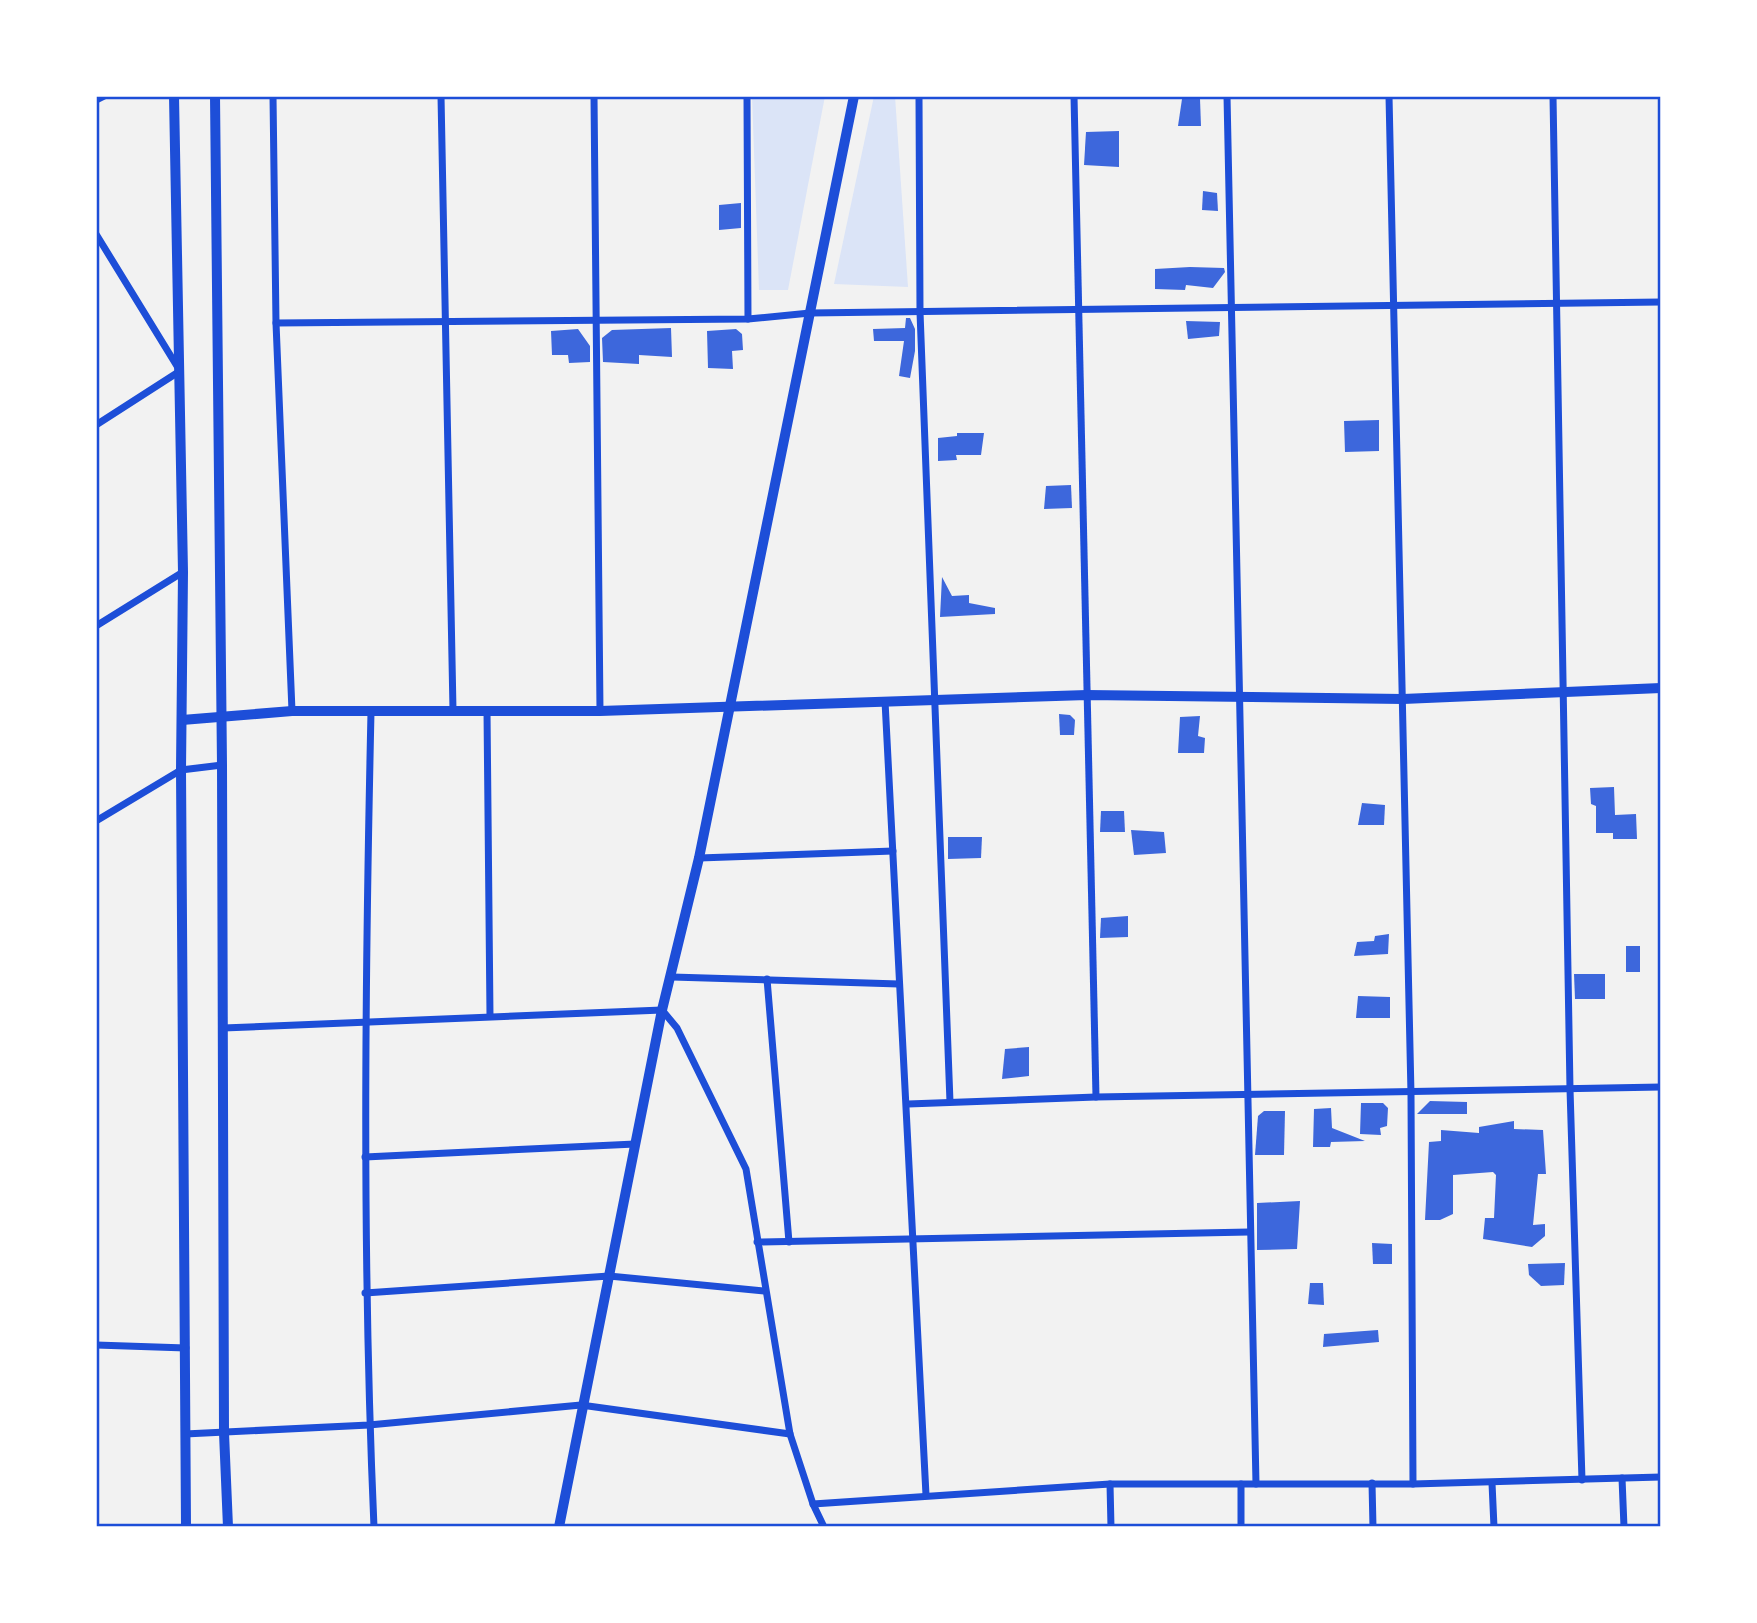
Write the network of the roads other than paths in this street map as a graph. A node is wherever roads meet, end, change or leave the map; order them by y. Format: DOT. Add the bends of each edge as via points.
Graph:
graph roads {
  1 [pos="104,96"];
  2 [pos="174,96"];
  3 [pos="215,96"];
  4 [pos="273,96"];
  5 [pos="441,96"];
  6 [pos="594,96"];
  7 [pos="747,96"];
  8 [pos="854,96"];
  9 [pos="919,96"];
  10 [pos="1074,96"];
  11 [pos="1227,96"];
  12 [pos="1389,96"];
  13 [pos="1553,96"];
  14 [pos="96,100"];
  15 [pos="96,234"];
  16 [pos="1661,302"];
  17 [pos="1556,304"];
  18 [pos="1392,306"];
  19 [pos="1233,307"];
  20 [pos="1076,308"];
  21 [pos="920,312"];
  22 [pos="810,313"];
  23 [pos="748,319"];
  24 [pos="597,320"];
  25 [pos="446,322"];
  26 [pos="276,323"];
  27 [pos="180,371"];
  28 [pos="96,425"];
  29 [pos="183,572"];
  30 [pos="96,626"];
  31 [pos="1661,688"];
  32 [pos="1563,692"];
  33 [pos="1087,695"];
  34 [pos="1240,695"];
  35 [pos="1403,699"];
  36 [pos="932,700"];
  37 [pos="885,701"];
  38 [pos="729,708"];
  39 [pos="453,710"];
  40 [pos="292,711"];
  41 [pos="487,711"];
  42 [pos="600,711"];
  43 [pos="371,712"];
  44 [pos="221,715"];
  45 [pos="182,720"];
  46 [pos="222,765"];
  47 [pos="181,770"];
  48 [pos="96,821"];
  49 [pos="893,851"];
  50 [pos="699,858"];
  51 [pos="672,977"];
  52 [pos="767,979"];
  53 [pos="899,984"];
  54 [pos="662,1010"];
  55 [pos="490,1016"];
  56 [pos="364,1022"];
  57 [pos="223,1028"];
  58 [pos="1661,1087"];
  59 [pos="1570,1089"];
  60 [pos="1247,1094"];
  61 [pos="1411,1094"];
  62 [pos="1096,1097"];
  63 [pos="950,1102"];
  64 [pos="908,1104"];
  65 [pos="635,1144"];
  66 [pos="365,1157"];
  67 [pos="1249,1231"];
  68 [pos="912,1240"];
  69 [pos="757,1242"];
  70 [pos="789,1242"];
  71 [pos="609,1276"];
  72 [pos="765,1291"];
  73 [pos="365,1293"];
  74 [pos="96,1345"];
  75 [pos="186,1348"];
  76 [pos="581,1405"];
  77 [pos="369,1425"];
  78 [pos="224,1433"];
  79 [pos="185,1434"];
  80 [pos="790,1434"];
  81 [pos="1661,1477"];
  82 [pos="1622,1478"];
  83 [pos="1582,1480"];
  84 [pos="1372,1483"];
  85 [pos="1492,1483"];
  86 [pos="1110,1484"];
  87 [pos="1241,1484"];
  88 [pos="1256,1484"];
  89 [pos="1413,1484"];
  90 [pos="926,1495"];
  91 [pos="813,1504"];
  92 [pos="186,1527"];
  93 [pos="228,1527"];
  94 [pos="374,1527"];
  95 [pos="559,1527"];
  96 [pos="824,1527"];
  97 [pos="1111,1527"];
  98 [pos="1241,1527"];
  99 [pos="1373,1527"];
  100 [pos="1494,1527"];
  101 [pos="1623,1527"];
  1 -- 14 [label="street"];
  2 -- 27 [label="street"];
  3 -- 44 [label="street"];
  4 -- 26 [label="street"];
  5 -- 25 [label="street"];
  6 -- 24 [label="street"];
  7 -- 23 [label="street"];
  8 -- 22 [label="street"];
  9 -- 21 [label="street"];
  10 -- 20 [label="street"];
  11 -- 19 [label="street"];
  12 -- 18 [label="street"];
  13 -- 17 [label="street"];
  15 -- 27 [label="street"];
  16 -- 17 [label="street"];
  17 -- 18 [label="street"];
  17 -- 32 [label="street"];
  18 -- 19 [label="street"];
  18 -- 35 [label="street"];
  19 -- 20 [label="street"];
  19 -- 34 [label="street"];
  20 -- 21 [label="street"];
  20 -- 33 [label="street"];
  21 -- 22 [label="street"];
  21 -- 36 [label="street"];
  22 -- 23 [label="street"];
  22 -- 38 [label="street"];
  23 -- 24 [label="street"];
  24 -- 25 [label="street"];
  24 -- 42 [label="street"];
  25 -- 26 [label="street"];
  25 -- 39 [label="street"];
  26 -- 40 [label="street"];
  27 -- 28 [label="street"];
  27 -- 29 [label="street"];
  29 -- 30 [label="street"];
  29 -- 45 [label="street"];
  31 -- 32 [label="street"];
  32 -- 35 [label="street"];
  32 -- 59 [label="street"];
  33 -- 34 [label="street"];
  33 -- 36 [label="street"];
  33 -- 62 [label="street"];
  34 -- 35 [label="street"];
  34 -- 60 [label="street"];
  35 -- 61 [label="street"];
  36 -- 37 [label="street"];
  36 -- 63 [label="street"];
  37 -- 38 [label="street"];
  37 -- 49 [label="street"];
  38 -- 42 [label="street"];
  38 -- 50 [label="street"];
  39 -- 41 [label="street"];
  39 -- 43 [label="street"];
  40 -- 43 [label="street"];
  40 -- 44 [label="street"];
  41 -- 42 [label="street"];
  41 -- 55 [label="street"];
  43 -- 56 [label="street"];
  44 -- 45 [label="street"];
  44 -- 46 [label="street"];
  45 -- 47 [label="street"];
  46 -- 47 [label="street"];
  46 -- 57 [label="street"];
  47 -- 48 [label="street"];
  47 -- 75 [label="street"];
  49 -- 50 [label="street"];
  49 -- 53 [label="street"];
  50 -- 51 [label="street"];
  51 -- 52 [label="street"];
  51 -- 54 [label="street"];
  52 -- 53 [label="street"];
  52 -- 70 [label="street"];
  53 -- 64 [label="street"];
  54 -- 55 [label="street"];
  54 -- 65 [label="street"];
  54 -- 69 [label="street" via="677,1028 746,1169"];
  55 -- 56 [label="street"];
  56 -- 57 [label="street"];
  56 -- 66 [label="street"];
  57 -- 78 [label="street"];
  58 -- 59 [label="street"];
  59 -- 61 [label="street"];
  59 -- 83 [label="street"];
  60 -- 61 [label="street"];
  60 -- 62 [label="street"];
  60 -- 67 [label="street"];
  61 -- 89 [label="street"];
  62 -- 63 [label="street"];
  63 -- 64 [label="street"];
  64 -- 68 [label="street"];
  65 -- 66 [label="street"];
  65 -- 71 [label="street"];
  66 -- 73 [label="street"];
  67 -- 68 [label="street"];
  67 -- 88 [label="street"];
  68 -- 70 [label="street"];
  68 -- 90 [label="street"];
  69 -- 70 [label="street"];
  69 -- 72 [label="street"];
  71 -- 72 [label="street"];
  71 -- 73 [label="street"];
  71 -- 76 [label="street"];
  72 -- 80 [label="street"];
  73 -- 77 [label="street"];
  74 -- 75 [label="street"];
  75 -- 79 [label="street"];
  76 -- 77 [label="street"];
  76 -- 80 [label="street"];
  76 -- 95 [label="street"];
  77 -- 78 [label="street"];
  77 -- 94 [label="street"];
  78 -- 79 [label="street"];
  78 -- 93 [label="street"];
  79 -- 92 [label="street"];
  80 -- 91 [label="street"];
  81 -- 82 [label="street"];
  82 -- 83 [label="street"];
  82 -- 101 [label="street"];
  83 -- 85 [label="street"];
  84 -- 88 [label="street"];
  84 -- 89 [label="street"];
  84 -- 99 [label="street"];
  85 -- 89 [label="street"];
  85 -- 100 [label="street"];
  86 -- 87 [label="street"];
  86 -- 90 [label="street"];
  86 -- 97 [label="street"];
  87 -- 88 [label="street"];
  87 -- 98 [label="street"];
  90 -- 91 [label="street"];
  91 -- 96 [label="street"];
}
